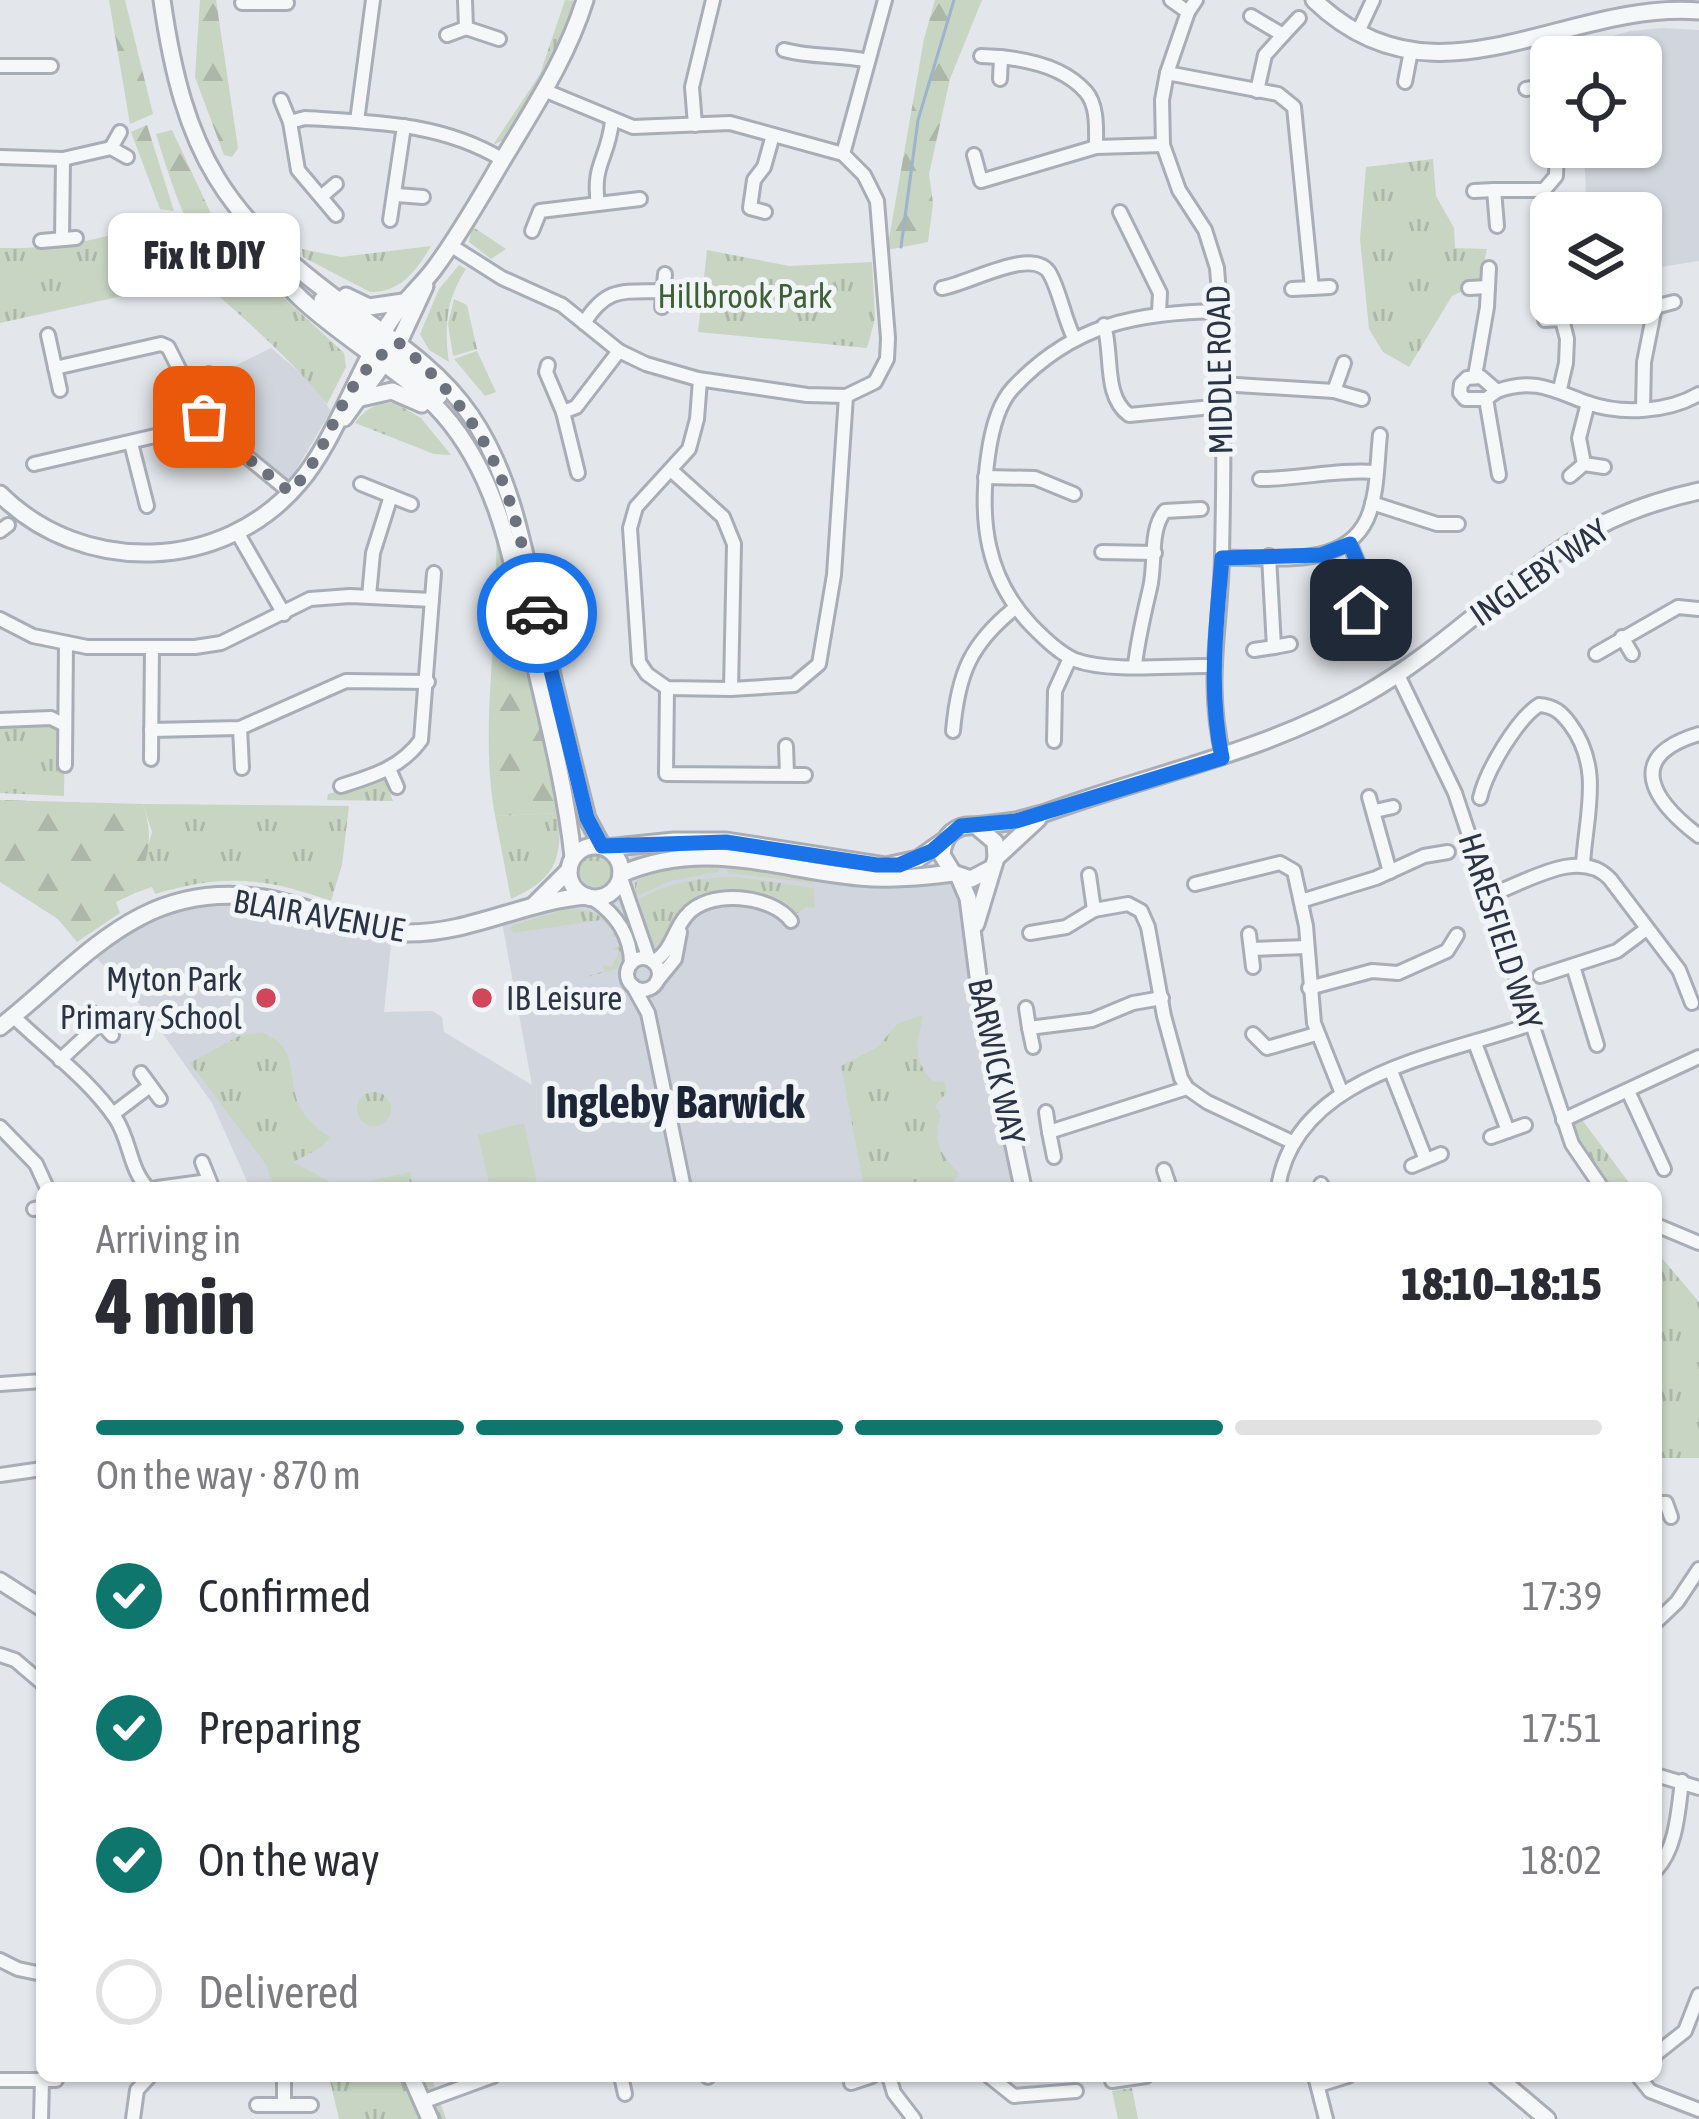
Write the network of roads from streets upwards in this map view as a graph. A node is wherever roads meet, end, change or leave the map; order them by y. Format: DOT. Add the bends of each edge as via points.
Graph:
graph roads {
  1 [pos="162,0"];
  2 [pos="373,0"];
  3 [pos="465,0"];
  4 [pos="585,0"];
  5 [pos="885,0"];
  6 [pos="1171,0"];
  7 [pos="1314,0"];
  8 [pos="1373,0"];
  9 [pos="708,1"];
  10 [pos="264,2"];
  11 [pos="242,3"];
  12 [pos="287,3"];
  13 [pos="1192,6"];
  14 [pos="1699,11"];
  15 [pos="1252,16"];
  16 [pos="1299,18"];
  17 [pos="466,28"];
  18 [pos="1358,32"];
  19 [pos="447,35"];
  20 [pos="1283,35"];
  21 [pos="1545,35"];
  22 [pos="499,39"];
  23 [pos="784,50"];
  24 [pos="1411,51"];
  25 [pos="981,56"];
  26 [pos="1000,57"];
  27 [pos="868,62"];
  28 [pos="0,66"];
  29 [pos="51,67"];
  30 [pos="1167,73"];
  31 [pos="1000,79"];
  32 [pos="1406,82"];
  33 [pos="1530,88"];
  34 [pos="1526,89"];
  35 [pos="546,91"];
  36 [pos="1257,91"];
  37 [pos="280,100"];
  38 [pos="612,121"];
  39 [pos="290,122"];
  40 [pos="357,122"];
  41 [pos="694,125"];
  42 [pos="404,126"];
  43 [pos="120,132"];
  44 [pos="773,135"];
  45 [pos="1163,145"];
  46 [pos="1096,147"];
  47 [pos="111,148"];
  48 [pos="843,154"];
  49 [pos="974,155"];
  50 [pos="0,157"];
  51 [pos="127,157"];
  52 [pos="62,159"];
  53 [pos="503,160"];
  54 [pos="1556,168"];
  55 [pos="981,181"];
  56 [pos="336,184"];
  57 [pos="1494,190"];
  58 [pos="1474,191"];
  59 [pos="397,195"];
  60 [pos="322,196"];
  61 [pos="423,197"];
  62 [pos="984,197"];
  63 [pos="640,200"];
  64 [pos="598,204"];
  65 [pos="765,212"];
  66 [pos="1120,212"];
  67 [pos="336,215"];
  68 [pos="390,220"];
  69 [pos="1144,222"];
  70 [pos="1497,226"];
  71 [pos="1128,229"];
  72 [pos="532,231"];
  73 [pos="257,234"];
  74 [pos="41,241"];
  75 [pos="451,244"];
  76 [pos="275,251"];
  77 [pos="1489,268"];
  78 [pos="431,272"];
  79 [pos="665,274"];
  80 [pos="307,276"];
  81 [pos="1330,286"];
  82 [pos="1488,286"];
  83 [pos="942,288"];
  84 [pos="1312,288"];
  85 [pos="1469,288"];
  86 [pos="1292,289"];
  87 [pos="663,291"];
  88 [pos="404,302"];
  89 [pos="1674,302"];
  90 [pos="1662,305"];
  91 [pos="662,307"];
  92 [pos="1221,311"];
  93 [pos="1159,312"];
  94 [pos="584,323"];
  95 [pos="1568,324"];
  96 [pos="1652,324"];
  97 [pos="1104,325"];
  98 [pos="48,335"];
  99 [pos="1075,338"];
  100 [pos="381,347"];
  101 [pos="619,351"];
  102 [pos="1344,363"];
  103 [pos="548,365"];
  104 [pos="55,368"];
  105 [pos="209,374"];
  106 [pos="1475,376"];
  107 [pos="700,380"];
  108 [pos="1221,384"];
  109 [pos="187,385"];
  110 [pos="1559,388"];
  111 [pos="60,390"];
  112 [pos="1334,391"];
  113 [pos="1699,394"];
  114 [pos="1492,395"];
  115 [pos="846,396"];
  116 [pos="358,399"];
  117 [pos="1362,399"];
  118 [pos="1588,403"];
  119 [pos="1202,408"];
  120 [pos="1643,409"];
  121 [pos="563,412"];
  122 [pos="207,424"];
  123 [pos="1380,435"];
  124 [pos="462,437"];
  125 [pos="131,443"];
  126 [pos="324,443"];
  127 [pos="1497,452"];
  128 [pos="1480,457"];
  129 [pos="34,464"];
  130 [pos="1584,464"];
  131 [pos="1604,467"];
  132 [pos="672,471"];
  133 [pos="1376,472"];
  134 [pos="578,473"];
  135 [pos="1499,475"];
  136 [pos="1570,476"];
  137 [pos="985,477"];
  138 [pos="1260,479"];
  139 [pos="1278,479"];
  140 [pos="361,484"];
  141 [pos="1699,491"];
  142 [pos="290,492"];
  143 [pos="0,494"];
  144 [pos="1075,494"];
  145 [pos="391,496"];
  146 [pos="1278,496"];
  147 [pos="1372,503"];
  148 [pos="411,504"];
  149 [pos="147,506"];
  150 [pos="1192,513"];
  151 [pos="1458,524"];
  152 [pos="237,532"];
  153 [pos="1350,544"];
  154 [pos="1102,552"];
  155 [pos="1120,552"];
  156 [pos="1155,553"];
  157 [pos="1269,556"];
  158 [pos="1222,558"];
  159 [pos="1120,568"];
  160 [pos="434,572"];
  161 [pos="369,596"];
  162 [pos="432,600"];
  163 [pos="1375,603"];
  164 [pos="1016,608"];
  165 [pos="1699,609"];
  166 [pos="1361,610"];
  167 [pos="284,614"];
  168 [pos="0,619"];
  169 [pos="1382,625"];
  170 [pos="1622,638"];
  171 [pos="66,644"];
  172 [pos="1290,644"];
  173 [pos="1274,646"];
  174 [pos="152,647"];
  175 [pos="1254,650"];
  176 [pos="1596,654"];
  177 [pos="1632,654"];
  178 [pos="1070,658"];
  179 [pos="1135,665"];
  180 [pos="1212,666"];
  181 [pos="1394,675"];
  182 [pos="428,682"];
  183 [pos="668,688"];
  184 [pos="731,689"];
  185 [pos="955,710"];
  186 [pos="972,714"];
  187 [pos="0,720"];
  188 [pos="1054,724"];
  189 [pos="1071,724"];
  190 [pos="65,725"];
  191 [pos="240,728"];
  192 [pos="151,730"];
  193 [pos="953,731"];
  194 [pos="1699,734"];
  195 [pos="1054,741"];
  196 [pos="786,746"];
  197 [pos="1222,758"];
  198 [pos="151,759"];
  199 [pos="65,766"];
  200 [pos="242,769"];
  201 [pos="389,769"];
  202 [pos="787,774"];
  203 [pos="805,775"];
  204 [pos="1484,778"];
  205 [pos="1500,782"];
  206 [pos="340,786"];
  207 [pos="397,788"];
  208 [pos="1480,798"];
  209 [pos="1393,807"];
  210 [pos="1045,813"];
  211 [pos="976,826"];
  212 [pos="1699,836"];
  213 [pos="945,840"];
  214 [pos="604,847"];
  215 [pos="1448,852"];
  216 [pos="1212,861"];
  217 [pos="571,863"];
  218 [pos="994,863"];
  219 [pos="1582,863"];
  220 [pos="1390,872"];
  221 [pos="956,875"];
  222 [pos="1089,875"];
  223 [pos="621,876"];
  224 [pos="1216,879"];
  225 [pos="1196,884"];
  226 [pos="1490,895"];
  227 [pos="589,897"];
  228 [pos="1301,902"];
  229 [pos="532,906"];
  230 [pos="1094,910"];
  231 [pos="790,921"];
  232 [pos="681,924"];
  233 [pos="1645,930"];
  234 [pos="975,933"];
  235 [pos="1030,933"];
  236 [pos="1249,934"];
  237 [pos="1456,935"];
  238 [pos="1307,947"];
  239 [pos="1252,949"];
  240 [pos="651,961"];
  241 [pos="631,964"];
  242 [pos="1573,966"];
  243 [pos="1252,967"];
  244 [pos="1540,976"];
  245 [pos="656,984"];
  246 [pos="633,986"];
  247 [pos="1310,988"];
  248 [pos="1162,998"];
  249 [pos="1692,1003"];
  250 [pos="1026,1008"];
  251 [pos="90,1011"];
  252 [pos="648,1013"];
  253 [pos="1588,1015"];
  254 [pos="1573,1021"];
  255 [pos="7,1022"];
  256 [pos="100,1023"];
  257 [pos="1531,1024"];
  258 [pos="1029,1028"];
  259 [pos="1253,1034"];
  260 [pos="1316,1034"];
  261 [pos="112,1035"];
  262 [pos="1475,1043"];
  263 [pos="1597,1045"];
  264 [pos="1033,1047"];
  265 [pos="60,1060"];
  266 [pos="1697,1064"];
  267 [pos="1391,1071"];
  268 [pos="141,1073"];
  269 [pos="150,1086"];
  270 [pos="1187,1088"];
  271 [pos="1341,1091"];
  272 [pos="1628,1091"];
  273 [pos="160,1099"];
  274 [pos="1046,1112"];
  275 [pos="113,1114"];
  276 [pos="1563,1120"];
  277 [pos="1526,1125"];
  278 [pos="0,1127"];
  279 [pos="1508,1131"];
  280 [pos="1049,1132"];
  281 [pos="1491,1137"];
  282 [pos="1294,1143"];
  283 [pos="1671,1144"];
  284 [pos="1655,1150"];
  285 [pos="1441,1154"];
  286 [pos="1054,1157"];
  287 [pos="1426,1160"];
  288 [pos="202,1162"];
  289 [pos="1412,1166"];
  290 [pos="1664,1169"];
  291 [pos="1164,1170"];
  292 [pos="44,1182"];
  293 [pos="142,1182"];
  294 [pos="210,1182"];
  295 [pos="683,1182"];
  296 [pos="1022,1182"];
  297 [pos="1168,1182"];
  298 [pos="1280,1182"];
  299 [pos="1594,1182"];
  300 [pos="1662,1228"];
  301 [pos="1699,1244"];
  302 [pos="36,1381"];
  303 [pos="0,1384"];
  304 [pos="36,1470"];
  305 [pos="0,1475"];
  306 [pos="1699,1569"];
  307 [pos="0,1581"];
  308 [pos="36,1604"];
  309 [pos="1662,1616"];
  310 [pos="0,1655"];
  311 [pos="36,1678"];
  312 [pos="1662,1776"];
  313 [pos="1682,1781"];
  314 [pos="1699,1788"];
  315 [pos="1662,1863"];
  316 [pos="0,1960"];
  317 [pos="36,1972"];
  318 [pos="1699,1995"];
  319 [pos="1662,2049"];
  320 [pos="0,2080"];
  321 [pos="36,2080"];
  322 [pos="49,2082"];
  323 [pos="144,2082"];
  324 [pos="284,2082"];
  325 [pos="414,2082"];
  326 [pos="477,2082"];
  327 [pos="622,2082"];
  328 [pos="856,2082"];
  329 [pos="891,2082"];
  330 [pos="996,2082"];
  331 [pos="1059,2082"];
  332 [pos="1317,2082"];
  333 [pos="1503,2082"];
  334 [pos="1643,2082"];
  335 [pos="851,2084"];
  336 [pos="1076,2091"];
  337 [pos="1059,2092"];
  338 [pos="625,2094"];
  339 [pos="422,2102"];
  340 [pos="284,2104"];
  341 [pos="311,2104"];
  342 [pos="257,2105"];
  343 [pos="1694,2112"];
  344 [pos="912,2115"];
  345 [pos="41,2119"];
  346 [pos="133,2119"];
  347 [pos="430,2119"];
  348 [pos="894,2119"];
  349 [pos="1326,2119"];
  350 [pos="1547,2119"];
  1 -- 73 [label="street" via="192,128"];
  2 -- 40 [label="street"];
  3 -- 17 [label="street"];
  4 -- 35 [label="street"];
  5 -- 27 [label="street"];
  6 -- 13 [label="street"];
  7 -- 18 [label="street"];
  8 -- 18 [label="street"];
  9 -- 41 [label="street" via="692,87"];
  10 -- 11 [label="street"];
  10 -- 12 [label="street"];
  13 -- 30 [label="street, MIDDLE ROAD"];
  14 -- 21 [label="street" via="1635,14"];
  15 -- 20 [label="street"];
  16 -- 20 [label="street"];
  17 -- 19 [label="street"];
  17 -- 22 [label="street"];
  18 -- 24 [label="street"];
  20 -- 36 [label="street" via="1265,55"];
  21 -- 24 [label="street" via="1457,53"];
  23 -- 27 [label="street"];
  24 -- 32 [label="street"];
  25 -- 26 [label="street"];
  26 -- 31 [label="street"];
  26 -- 46 [label="street" via="1055,71 1088,93"];
  27 -- 48 [label="street"];
  28 -- 29 [label="street"];
  30 -- 36 [label="street"];
  30 -- 45 [label="street, MIDDLE ROAD"];
  33 -- 34 [label="street"];
  35 -- 38 [label="street"];
  35 -- 53 [label="street"];
  36 -- 84 [label="street" via="1294,107"];
  37 -- 39 [label="street"];
  38 -- 41 [label="street"];
  38 -- 64 [label="street" via="594,178"];
  39 -- 40 [label="street"];
  39 -- 60 [label="street" via="298,170"];
  40 -- 42 [label="street"];
  41 -- 44 [label="street" via="730,123"];
  42 -- 53 [label="street" via="468,140"];
  42 -- 59 [label="street"];
  43 -- 47 [label="street"];
  44 -- 48 [label="street"];
  44 -- 65 [label="street" via="742,210"];
  45 -- 46 [label="street"];
  45 -- 92 [label="street, MIDDLE ROAD" via="1205,230"];
  46 -- 55 [label="street"];
  47 -- 51 [label="street"];
  47 -- 52 [label="street"];
  48 -- 115 [label="street" via="877,201 888,338 875,382"];
  49 -- 55 [label="street"];
  50 -- 52 [label="street"];
  52 -- 74 [label="street" via="69,239"];
  53 -- 75 [label="street"];
  54 -- 57 [label="street" via="1544,190"];
  55 -- 62 [label="street"];
  56 -- 60 [label="street"];
  57 -- 58 [label="street"];
  57 -- 70 [label="street"];
  59 -- 61 [label="street"];
  59 -- 68 [label="street"];
  60 -- 67 [label="street"];
  63 -- 64 [label="street"];
  64 -- 72 [label="street" via="540,211"];
  66 -- 71 [label="street"];
  69 -- 71 [label="street"];
  71 -- 93 [label="street" via="1160,293"];
  73 -- 76 [label="street"];
  73 -- 100 [label="street" via="286,281"];
  75 -- 78 [label="street"];
  75 -- 94 [label="street"];
  76 -- 80 [label="street"];
  76 -- 100 [label="street" via="294,277"];
  77 -- 82 [label="street"];
  78 -- 88 [label="street"];
  78 -- 100 [label="street" via="408,322"];
  79 -- 87 [label="street"];
  80 -- 88 [label="street" via="369,307"];
  80 -- 100 [label="street"];
  81 -- 84 [label="street"];
  82 -- 85 [label="street"];
  82 -- 106 [label="street"];
  83 -- 99 [label="street" via="962,292 1014,264 1044,266"];
  84 -- 86 [label="street"];
  87 -- 91 [label="street"];
  87 -- 94 [label="street" via="613,293"];
  88 -- 100 [label="street"];
  89 -- 90 [label="street"];
  92 -- 93 [label="street"];
  92 -- 108 [label="street, MIDDLE ROAD"];
  93 -- 97 [label="street"];
  94 -- 101 [label="street"];
  95 -- 110 [label="street"];
  96 -- 120 [label="street"];
  97 -- 99 [label="street"];
  97 -- 119 [label="street" via="1118,407 1129,415"];
  98 -- 104 [label="street"];
  99 -- 137 [label="street" via="1009,391"];
  100 -- 116 [label="street"];
  100 -- 124 [label="street"];
  100 -- 126 [label="street"];
  100 -- 214 [label="street" via="446,385 472,418 506,489 587,818"];
  101 -- 107 [label="street"];
  101 -- 121 [label="street" via="576,407"];
  102 -- 112 [label="street"];
  103 -- 121 [label="street"];
  104 -- 109 [label="street" via="161,344"];
  104 -- 111 [label="street"];
  105 -- 109 [label="street"];
  106 -- 114 [label="street"];
  106 -- 114 [label="street" via="1460,393 1474,401"];
  107 -- 115 [label="street"];
  107 -- 132 [label="street" via="689,449"];
  108 -- 112 [label="street"];
  108 -- 158 [label="street, MIDDLE ROAD"];
  109 -- 122 [label="street"];
  110 -- 114 [label="street" via="1510,386"];
  110 -- 118 [label="street"];
  112 -- 117 [label="street"];
  113 -- 120 [label="street"];
  114 -- 127 [label="street"];
  115 -- 184 [label="street" via="834,575 819,664 794,686"];
  116 -- 124 [label="street" via="403,393"];
  116 -- 126 [label="street"];
  118 -- 120 [label="street"];
  118 -- 130 [label="street" via="1579,437"];
  121 -- 134 [label="street"];
  122 -- 125 [label="street"];
  122 -- 142 [label="street"];
  123 -- 133 [label="street"];
  124 -- 217 [label="street" via="501,522 557,758"];
  125 -- 129 [label="street"];
  125 -- 149 [label="street"];
  126 -- 142 [label="street"];
  127 -- 128 [label="street"];
  127 -- 135 [label="street"];
  130 -- 131 [label="street"];
  130 -- 136 [label="street"];
  132 -- 183 [label="street" via="636,507 630,528 635,649 647,674"];
  132 -- 184 [label="street" via="724,517 734,544"];
  133 -- 139 [label="street"];
  133 -- 147 [label="street"];
  137 -- 144 [label="street" via="1035,478 1056,494"];
  137 -- 164 [label="street" via="992,563"];
  138 -- 139 [label="street"];
  139 -- 146 [label="street"];
  140 -- 145 [label="street"];
  141 -- 181 [label="street, INGLEBY WAY" via="1591,530"];
  142 -- 152 [label="street"];
  143 -- 152 [label="street" via="58,536 118,552 179,552"];
  145 -- 148 [label="street"];
  145 -- 161 [label="street"];
  147 -- 151 [label="street" via="1437,531"];
  147 -- 153 [label="street"];
  150 -- 156 [label="street" via="1165,512 1157,520"];
  152 -- 167 [label="street"];
  153 -- 157 [label="street" via="1321,555"];
  153 -- 163 [label="street"];
  154 -- 155 [label="street"];
  155 -- 156 [label="street"];
  155 -- 159 [label="street"];
  156 -- 179 [label="street"];
  157 -- 158 [label="street"];
  157 -- 173 [label="street"];
  158 -- 180 [label="street, MIDDLE ROAD"];
  160 -- 162 [label="street"];
  161 -- 162 [label="street"];
  161 -- 167 [label="street" via="310,599"];
  162 -- 182 [label="street"];
  163 -- 166 [label="street"];
  163 -- 169 [label="street"];
  164 -- 178 [label="street"];
  164 -- 185 [label="street" via="987,631 962,672"];
  165 -- 170 [label="street" via="1678,607"];
  167 -- 174 [label="street" via="221,644"];
  168 -- 171 [label="street"];
  170 -- 176 [label="street"];
  170 -- 177 [label="street"];
  171 -- 174 [label="street"];
  171 -- 190 [label="street"];
  172 -- 173 [label="street"];
  173 -- 175 [label="street"];
  174 -- 192 [label="street"];
  178 -- 179 [label="street"];
  178 -- 188 [label="street" via="1054,691"];
  179 -- 180 [label="street"];
  180 -- 197 [label="street, MIDDLE ROAD"];
  181 -- 197 [label="street, INGLEBY WAY" via="1306,725"];
  181 -- 226 [label="street, HARESFIELD WAY" via="1455,793"];
  182 -- 191 [label="street" via="346,681"];
  182 -- 201 [label="street" via="421,740"];
  183 -- 184 [label="street"];
  183 -- 202 [label="street" via="666,774"];
  185 -- 186 [label="street"];
  185 -- 193 [label="street"];
  187 -- 190 [label="street"];
  188 -- 189 [label="street"];
  188 -- 195 [label="street"];
  190 -- 199 [label="street"];
  191 -- 192 [label="street"];
  191 -- 200 [label="street"];
  192 -- 198 [label="street"];
  194 -- 212 [label="street" via="1664,751 1653,775 1661,802"];
  196 -- 202 [label="street"];
  197 -- 210 [label="street"];
  201 -- 206 [label="street"];
  201 -- 207 [label="street"];
  202 -- 203 [label="street"];
  204 -- 205 [label="street"];
  204 -- 208 [label="street"];
  204 -- 219 [label="street" via="1529,712 1556,709 1581,739 1591,770"];
  209 -- 220 [label="street" via="1372,804"];
  210 -- 211 [label="street"];
  210 -- 218 [label="street"];
  211 -- 213 [label="street"];
  211 -- 218 [label="street" via="994,842"];
  213 -- 214 [label="street" via="918,859 886,866 726,842"];
  213 -- 221 [label="street" via="944,862"];
  214 -- 217 [label="street" via="588,846"];
  214 -- 223 [label="street" via="617,856"];
  215 -- 220 [label="street" via="1423,849"];
  216 -- 224 [label="street"];
  217 -- 227 [label="street" via="571,883"];
  217 -- 229 [label="street, BLAIR AVENUE"];
  218 -- 221 [label="street" via="977,878"];
  218 -- 234 [label="street, BARWICK WAY"];
  219 -- 226 [label="street"];
  219 -- 233 [label="street" via="1603,871"];
  220 -- 228 [label="street"];
  221 -- 223 [label="street" via="854,876 700,855"];
  221 -- 234 [label="street, BARWICK WAY"];
  222 -- 230 [label="street"];
  223 -- 227 [label="street" via="608,895"];
  223 -- 240 [label="street"];
  224 -- 225 [label="street"];
  224 -- 228 [label="street" via="1280,863 1294,871"];
  226 -- 257 [label="street, HARESFIELD WAY"];
  227 -- 229 [label="street, BLAIR AVENUE"];
  227 -- 241 [label="street" via="619,922"];
  228 -- 238 [label="street"];
  229 -- 255 [label="street, BLAIR AVENUE" via="455,929 398,933 263,898 195,899 120,926"];
  230 -- 235 [label="street" via="1066,927"];
  230 -- 248 [label="street" via="1120,903 1142,911"];
  231 -- 232 [label="street" via="778,907 730,899 699,906"];
  232 -- 240 [label="street"];
  232 -- 245 [label="street" via="675,959"];
  233 -- 242 [label="street" via="1628,946"];
  233 -- 249 [label="street"];
  234 -- 296 [label="street, BARWICK WAY"];
  236 -- 239 [label="street"];
  237 -- 247 [label="street" via="1447,951 1398,973 1372,964"];
  238 -- 239 [label="street"];
  238 -- 247 [label="street"];
  239 -- 243 [label="street"];
  240 -- 241 [label="street"];
  240 -- 245 [label="street"];
  241 -- 246 [label="street"];
  242 -- 244 [label="street"];
  242 -- 253 [label="street"];
  245 -- 246 [label="street"];
  245 -- 252 [label="street"];
  246 -- 252 [label="street"];
  247 -- 260 [label="street"];
  248 -- 258 [label="street" via="1092,1020"];
  248 -- 270 [label="street"];
  250 -- 258 [label="street"];
  251 -- 256 [label="street"];
  252 -- 295 [label="street"];
  253 -- 254 [label="street"];
  253 -- 263 [label="street"];
  255 -- 265 [label="street"];
  256 -- 261 [label="street"];
  256 -- 265 [label="street"];
  257 -- 262 [label="street"];
  257 -- 276 [label="street, HARESFIELD WAY"];
  258 -- 264 [label="street"];
  259 -- 260 [label="street" via="1267,1048"];
  260 -- 271 [label="street"];
  262 -- 267 [label="street"];
  262 -- 279 [label="street"];
  265 -- 275 [label="street"];
  266 -- 272 [label="street"];
  267 -- 271 [label="street"];
  267 -- 287 [label="street"];
  268 -- 269 [label="street"];
  269 -- 273 [label="street"];
  269 -- 275 [label="street"];
  270 -- 280 [label="street"];
  270 -- 282 [label="street"];
  271 -- 282 [label="street"];
  272 -- 276 [label="street"];
  272 -- 284 [label="street"];
  274 -- 280 [label="street"];
  275 -- 293 [label="street"];
  276 -- 299 [label="street, HARESFIELD WAY"];
  277 -- 279 [label="street"];
  278 -- 292 [label="street"];
  279 -- 281 [label="street"];
  280 -- 286 [label="street"];
  282 -- 298 [label="street"];
  283 -- 284 [label="street"];
  284 -- 290 [label="street"];
  285 -- 287 [label="street"];
  287 -- 289 [label="street"];
  288 -- 294 [label="street"];
  291 -- 297 [label="street"];
  300 -- 301 [label="street"];
  302 -- 303 [label="street"];
  304 -- 305 [label="street"];
  306 -- 309 [label="street"];
  307 -- 308 [label="street"];
  310 -- 311 [label="street"];
  312 -- 313 [label="street"];
  313 -- 314 [label="street"];
  313 -- 315 [label="street"];
  316 -- 317 [label="street"];
  318 -- 319 [label="street" via="1685,2031"];
  320 -- 321 [label="street"];
  322 -- 345 [label="street"];
  323 -- 346 [label="street"];
  324 -- 340 [label="street"];
  325 -- 339 [label="street"];
  326 -- 339 [label="street"];
  327 -- 338 [label="street"];
  328 -- 335 [label="street"];
  329 -- 344 [label="street"];
  330 -- 337 [label="street" via="1014,2096"];
  331 -- 337 [label="street"];
  332 -- 349 [label="street"];
  333 -- 350 [label="street"];
  334 -- 343 [label="street"];
  336 -- 337 [label="street"];
  339 -- 347 [label="street"];
  340 -- 341 [label="street"];
  340 -- 342 [label="street"];
  344 -- 348 [label="street"];
}
